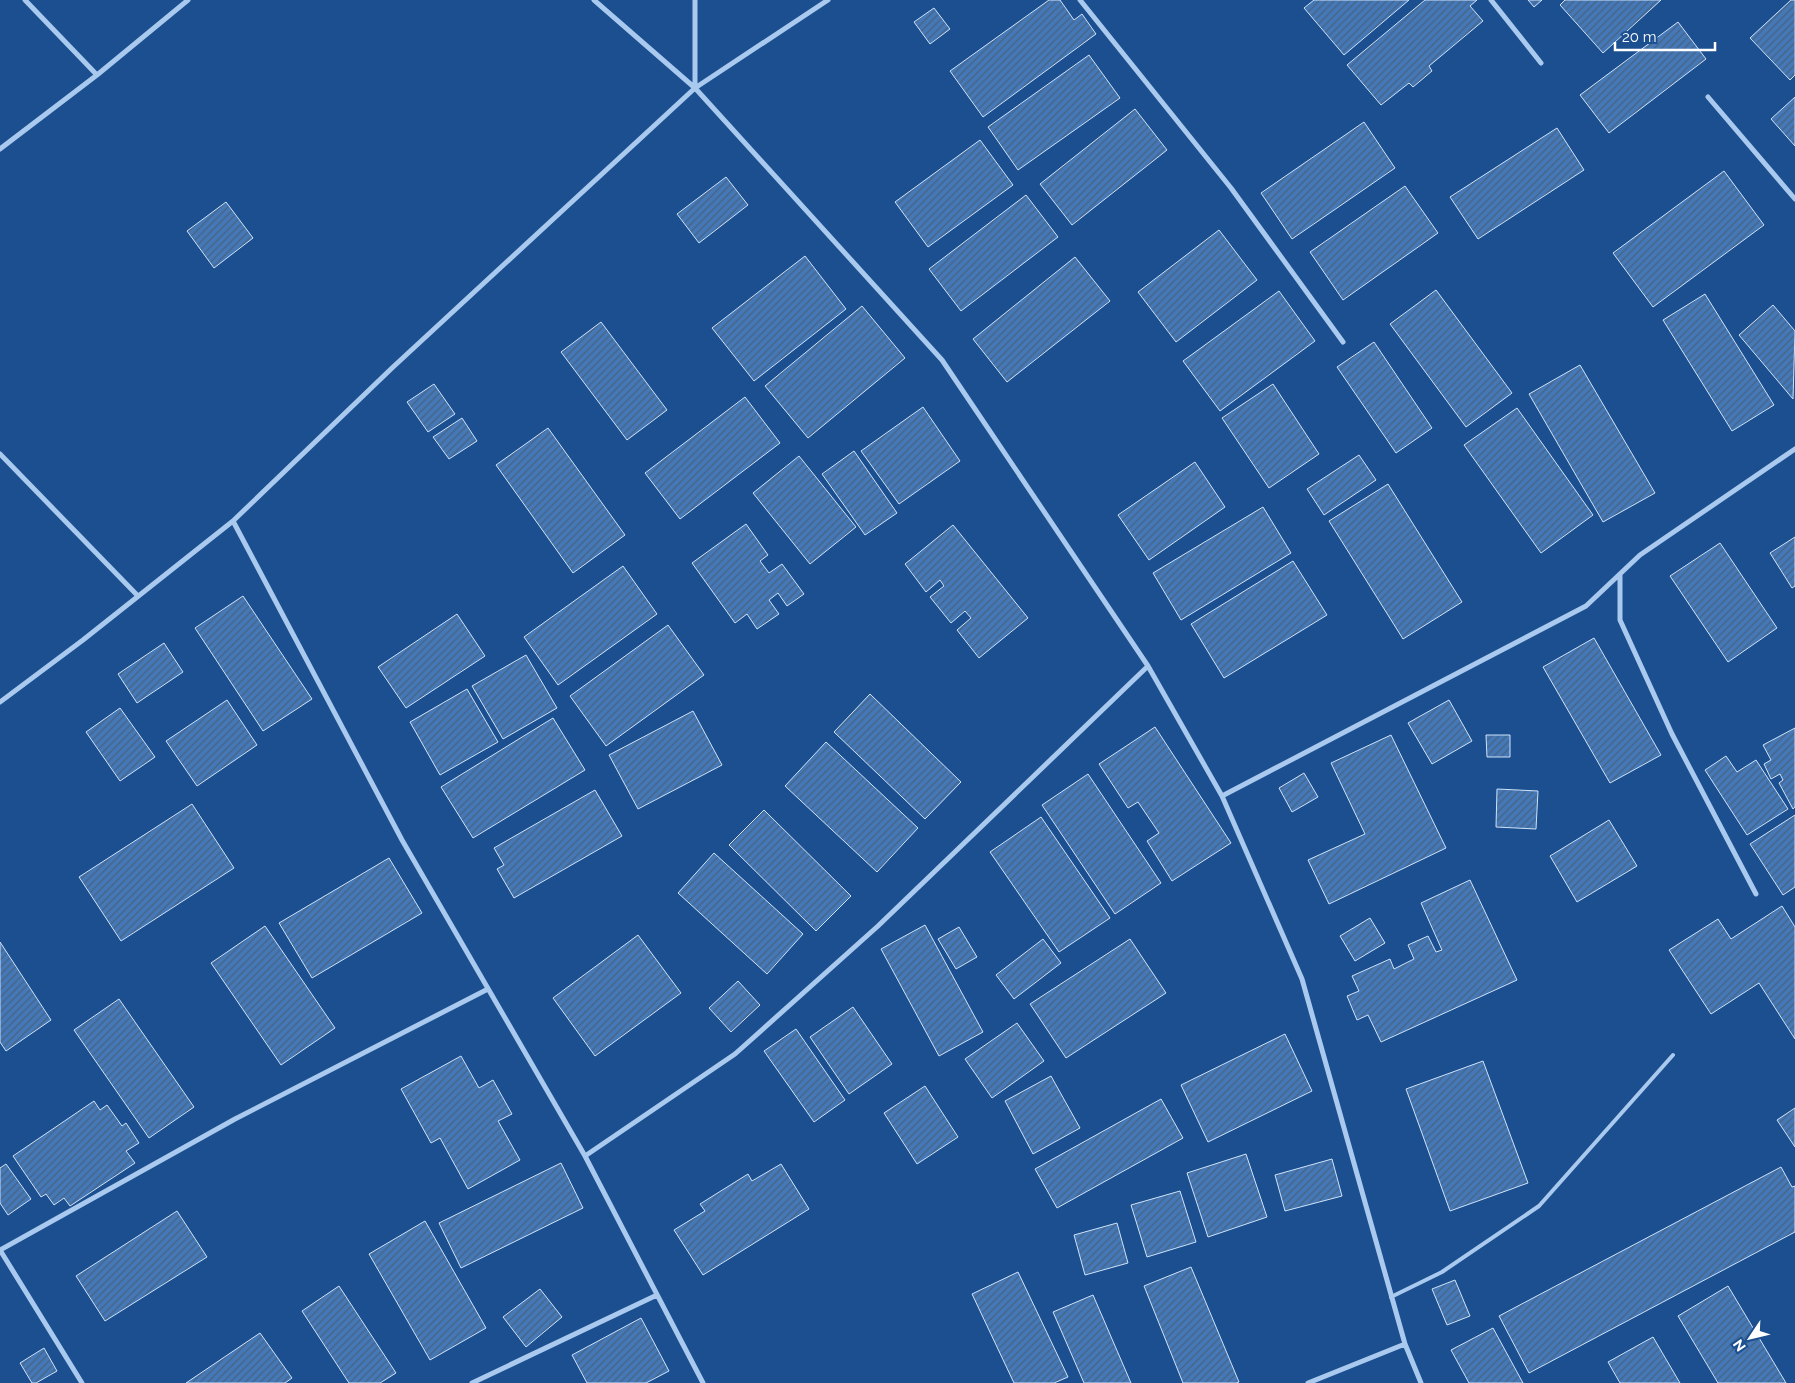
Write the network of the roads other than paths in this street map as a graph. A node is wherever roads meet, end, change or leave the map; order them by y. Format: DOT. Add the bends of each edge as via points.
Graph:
graph roads {
  1 [pos="25,0"];
  2 [pos="188,0"];
  3 [pos="594,0"];
  4 [pos="695,0"];
  5 [pos="828,0"];
  6 [pos="1080,0"];
  7 [pos="1491,0"];
  8 [pos="1541,63"];
  9 [pos="98,75"];
  10 [pos="695,88"];
  11 [pos="1708,97"];
  12 [pos="0,149"];
  13 [pos="1795,199"];
  14 [pos="1342,342"];
  15 [pos="1795,449"];
  16 [pos="0,454"];
  17 [pos="233,521"];
  18 [pos="1620,574"];
  19 [pos="138,596"];
  20 [pos="1148,666"];
  21 [pos="0,702"];
  22 [pos="1222,796"];
  23 [pos="1756,894"];
  24 [pos="488,989"];
  25 [pos="1673,1055"];
  26 [pos="585,1156"];
  27 [pos="0,1250"];
  28 [pos="657,1295"];
  29 [pos="1391,1297"];
  30 [pos="1405,1344"];
  31 [pos="82,1383"];
  32 [pos="472,1383"];
  33 [pos="703,1383"];
  34 [pos="1308,1383"];
  35 [pos="1421,1383"];
  1 -- 9 [label="street"];
  2 -- 9 [label="street"];
  3 -- 10 [label="street"];
  4 -- 10 [label="street"];
  5 -- 10 [label="street"];
  6 -- 14 [label="street" via="1231,188"];
  7 -- 8 [label="street"];
  9 -- 12 [label="street"];
  10 -- 17 [label="street" via="392,368"];
  10 -- 20 [label="street" via="942,360"];
  11 -- 13 [label="street"];
  15 -- 18 [label="street" via="1640,555"];
  16 -- 19 [label="street"];
  17 -- 19 [label="street"];
  17 -- 24 [label="street" via="402,840"];
  18 -- 22 [label="street" via="1586,606"];
  18 -- 23 [label="street" via="1620,620 1676,743"];
  19 -- 21 [label="street"];
  20 -- 22 [label="street"];
  20 -- 26 [label="street" via="878,926 735,1054"];
  22 -- 29 [label="street" via="1302,979"];
  24 -- 26 [label="street"];
  24 -- 27 [label="street" via="235,1119"];
  25 -- 29 [label="lane" via="1539,1206 1442,1272"];
  26 -- 28 [label="street"];
  27 -- 31 [label="street"];
  28 -- 32 [label="street"];
  28 -- 33 [label="street"];
  29 -- 30 [label="street"];
  30 -- 34 [label="street"];
  30 -- 35 [label="street"];
}
